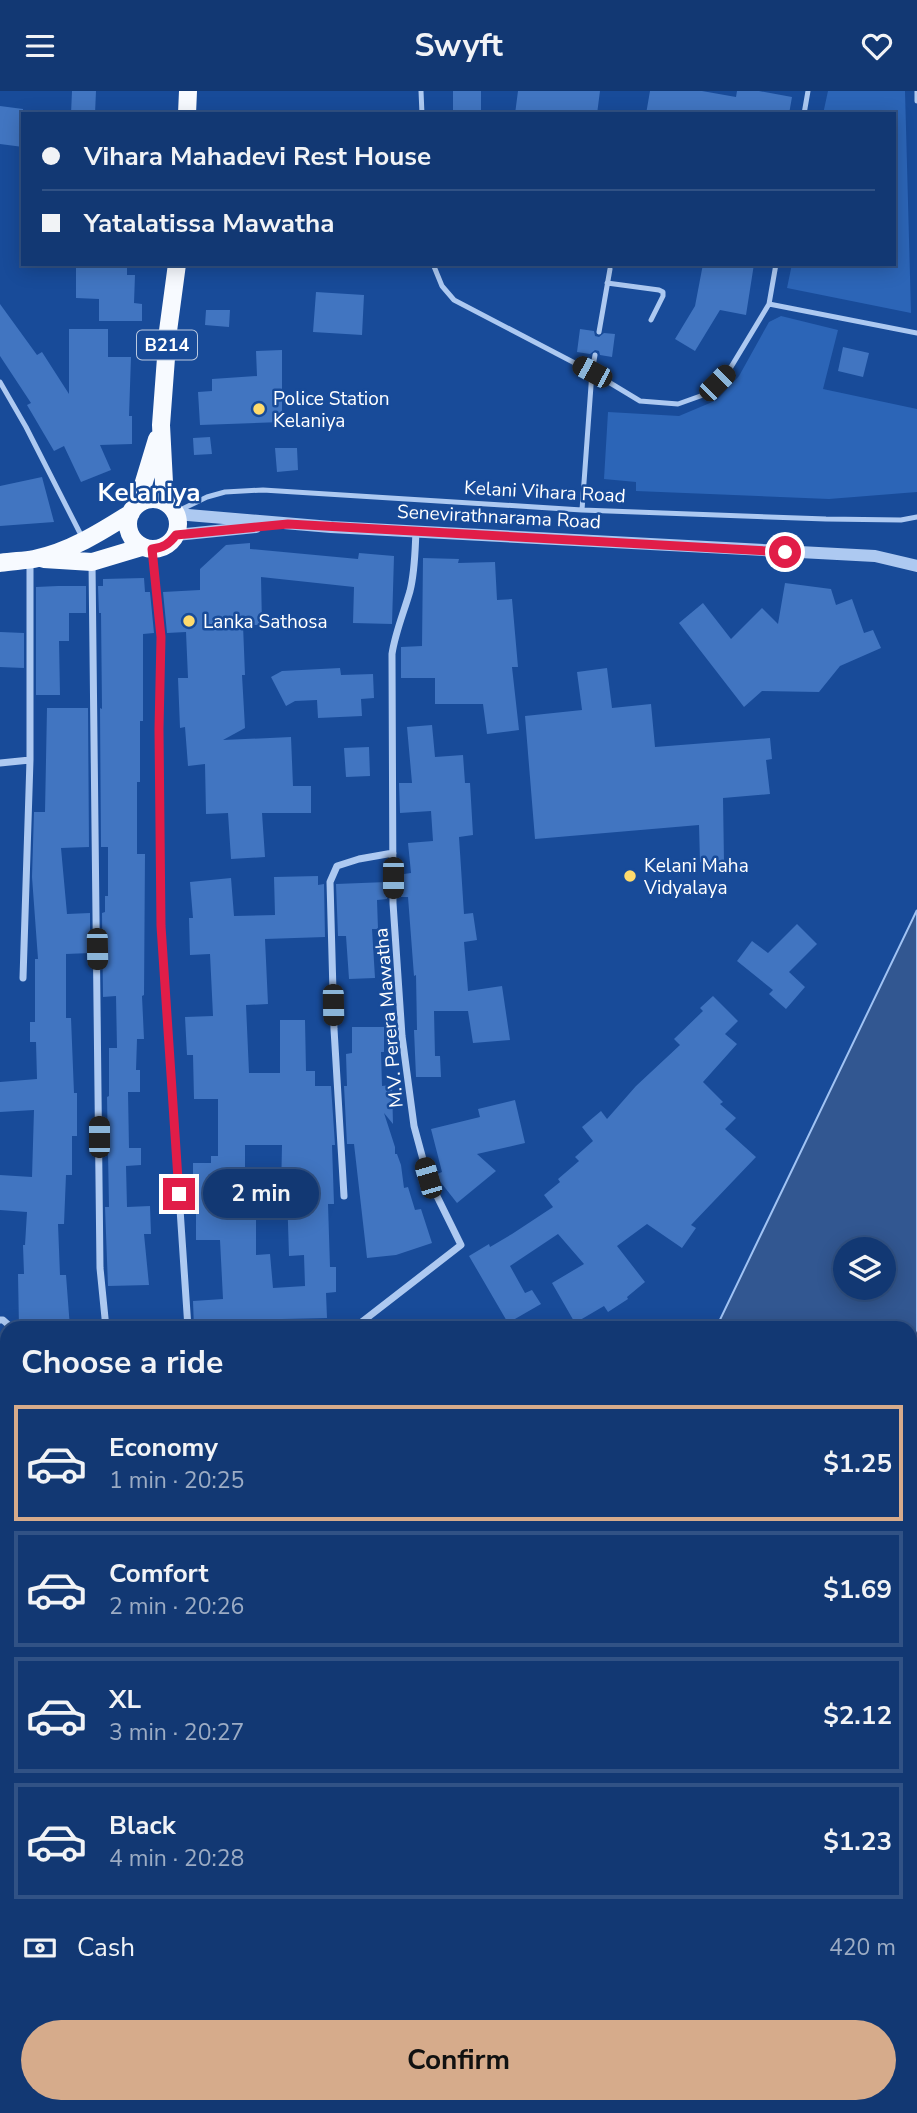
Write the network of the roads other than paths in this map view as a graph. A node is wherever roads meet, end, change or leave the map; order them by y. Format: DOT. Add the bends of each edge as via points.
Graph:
graph roads {
  1 [pos="188,91"];
  2 [pos="421,91"];
  3 [pos="808,91"];
  4 [pos="916,91"];
  5 [pos="917,101"];
  6 [pos="187,112"];
  7 [pos="422,112"];
  8 [pos="804,112"];
  9 [pos="177,266"];
  10 [pos="434,266"];
  11 [pos="776,266"];
  12 [pos="610,269"];
  13 [pos="607,283"];
  14 [pos="769,304"];
  15 [pos="651,320"];
  16 [pos="599,332"];
  17 [pos="917,333"];
  18 [pos="595,355"];
  19 [pos="592,372"];
  20 [pos="0,382"];
  21 [pos="161,425"];
  22 [pos="134,509"];
  23 [pos="172,510"];
  24 [pos="582,510"];
  25 [pos="917,517"];
  26 [pos="288,524"];
  27 [pos="416,530"];
  28 [pos="176,535"];
  29 [pos="84,541"];
  30 [pos="147,548"];
  31 [pos="34,559"];
  32 [pos="92,562"];
  33 [pos="0,563"];
  34 [pos="917,566"];
  35 [pos="30,759"];
  36 [pos="0,763"];
  37 [pos="393,853"];
  38 [pos="23,978"];
  39 [pos="344,1196"];
  40 [pos="105,1321"];
  41 [pos="188,1321"];
  42 [pos="363,1321"];
  1 -- 6 [label="main road"];
  2 -- 7 [label="lane"];
  3 -- 8 [label="lane"];
  4 -- 5 [label="lane"];
  9 -- 21 [label="main road, B214"];
  10 -- 19 [label="lane" via="454,300"];
  11 -- 14 [label="lane"];
  12 -- 13 [label="lane"];
  13 -- 15 [label="lane" via="663,292"];
  13 -- 16 [label="lane"];
  14 -- 17 [label="lane"];
  14 -- 19 [label="lane" via="728,372 706,394 678,404 640,401"];
  18 -- 19 [label="lane"];
  19 -- 24 [label="lane"];
  20 -- 29 [label="lane"];
  21 -- 22 [label="main road, B214"];
  21 -- 23 [label="main road, B214"];
  22 -- 23 [label="main road" via="155,499"];
  22 -- 29 [label="main road"];
  22 -- 30 [label="main road" via="128,523 130,533"];
  23 -- 24 [label="lane, Kelani Vihara Road" via="225,492 263,490"];
  23 -- 26 [label="street, Senevirathnarama Road"];
  23 -- 28 [label="main road"];
  24 -- 25 [label="lane, Kelani Vihara Road" via="826,519"];
  26 -- 27 [label="street, Senevirathnarama Road"];
  26 -- 28 [label="street, Senevirathnarama Road"];
  27 -- 34 [label="street, Senevirathnarama Road" via="875,556"];
  27 -- 37 [label="street, M.V. Perera Mawatha" via="410,592 392,654"];
  28 -- 30 [label="main road" via="159,549"];
  29 -- 31 [label="main road"];
  30 -- 32 [label="main road"];
  30 -- 41 [label="street" via="161,637 161,926"];
  31 -- 32 [label="main road"];
  31 -- 33 [label="main road"];
  31 -- 35 [label="street"];
  32 -- 40 [label="street" via="100,1268"];
  35 -- 36 [label="street"];
  35 -- 38 [label="street"];
  37 -- 39 [label="street" via="337,866 330,882"];
  37 -- 42 [label="street, M.V. Perera Mawatha" via="402,1036 414,1126 428,1178 461,1245"];
}
